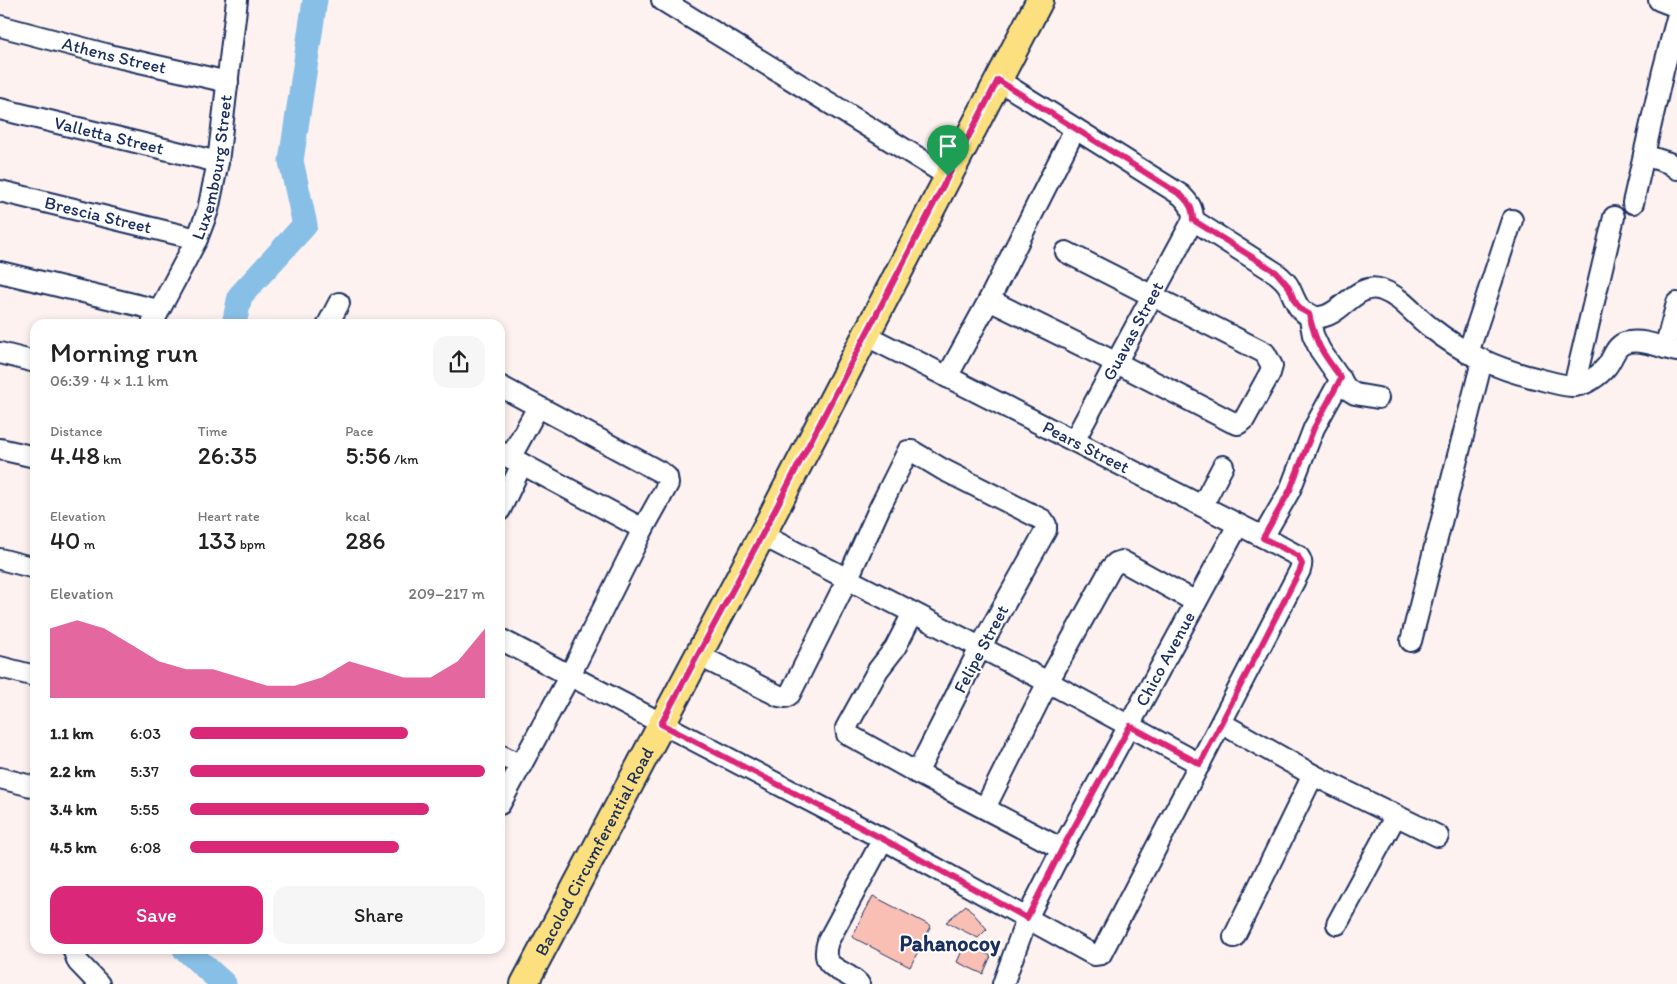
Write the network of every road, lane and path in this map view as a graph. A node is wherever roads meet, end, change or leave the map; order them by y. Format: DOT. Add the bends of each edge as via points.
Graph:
graph roads {
  1 [pos="237,0"];
  2 [pos="662,0"];
  3 [pos="1040,0"];
  4 [pos="1659,0"];
  5 [pos="1677,7"];
  6 [pos="1677,18"];
  7 [pos="0,26"];
  8 [pos="998,80"];
  9 [pos="228,82"];
  10 [pos="0,109"];
  11 [pos="1074,129"];
  12 [pos="1644,155"];
  13 [pos="218,162"];
  14 [pos="1677,168"];
  15 [pos="948,176"];
  16 [pos="0,191"];
  17 [pos="1634,203"];
  18 [pos="1614,217"];
  19 [pos="1193,220"];
  20 [pos="1512,220"];
  21 [pos="197,239"];
  22 [pos="1066,252"];
  23 [pos="0,272"];
  24 [pos="1152,296"];
  25 [pos="989,300"];
  26 [pos="1677,302"];
  27 [pos="339,303"];
  28 [pos="1309,314"];
  29 [pos="155,317"];
  30 [pos="331,319"];
  31 [pos="865,335"];
  32 [pos="1671,350"];
  33 [pos="0,353"];
  34 [pos="1475,357"];
  35 [pos="30,361"];
  36 [pos="1117,362"];
  37 [pos="947,377"];
  38 [pos="1341,378"];
  39 [pos="1574,386"];
  40 [pos="505,389"];
  41 [pos="1378,398"];
  42 [pos="538,407"];
  43 [pos="1074,441"];
  44 [pos="0,448"];
  45 [pos="30,456"];
  46 [pos="511,458"];
  47 [pos="1223,466"];
  48 [pos="505,486"];
  49 [pos="1202,506"];
  50 [pos="1238,525"];
  51 [pos="643,529"];
  52 [pos="762,535"];
  53 [pos="1263,538"];
  54 [pos="0,559"];
  55 [pos="30,567"];
  56 [pos="848,578"];
  57 [pos="1196,602"];
  58 [pos="913,613"];
  59 [pos="1411,641"];
  60 [pos="505,642"];
  61 [pos="980,648"];
  62 [pos="698,655"];
  63 [pos="0,667"];
  64 [pos="30,675"];
  65 [pos="570,676"];
  66 [pos="1048,682"];
  67 [pos="1221,723"];
  68 [pos="661,724"];
  69 [pos="1130,726"];
  70 [pos="505,758"];
  71 [pos="1200,764"];
  72 [pos="521,766"];
  73 [pos="917,773"];
  74 [pos="1313,775"];
  75 [pos="0,778"];
  76 [pos="30,786"];
  77 [pos="505,795"];
  78 [pos="985,808"];
  79 [pos="1395,816"];
  80 [pos="1438,836"];
  81 [pos="883,839"];
  82 [pos="1062,849"];
  83 [pos="1027,918"];
  84 [pos="1337,924"];
  85 [pos="1234,937"];
  86 [pos="75,954"];
  87 [pos="99,984"];
  88 [pos="524,984"];
  89 [pos="859,984"];
  90 [pos="1003,984"];
  1 -- 9 [label="street, Luxembourg Street"];
  2 -- 15 [label="street"];
  3 -- 8 [label="main road, Bacolod Circumferential Road"];
  4 -- 5 [label="street"];
  6 -- 12 [label="street"];
  7 -- 9 [label="street, Athens Street"];
  8 -- 11 [label="street"];
  8 -- 15 [label="main road, Bacolod Circumferential Road"];
  9 -- 13 [label="street, Luxembourg Street"];
  10 -- 13 [label="street, Valletta Street"];
  11 -- 19 [label="street" via="1181,195 1190,204"];
  11 -- 25 [label="street"];
  12 -- 14 [label="street"];
  12 -- 17 [label="street"];
  13 -- 21 [label="street, Luxembourg Street" via="208,210"];
  15 -- 31 [label="main road, Bacolod Circumferential Road"];
  16 -- 21 [label="street, Brescia Street"];
  18 -- 39 [label="street"];
  19 -- 24 [label="street, Guavas Street"];
  19 -- 28 [label="street" via="1276,272 1289,287 1300,309"];
  20 -- 34 [label="street"];
  21 -- 29 [label="street, Luxembourg Street"];
  22 -- 24 [label="street"];
  23 -- 29 [label="street"];
  24 -- 36 [label="street, Guavas Street"];
  24 -- 36 [label="street" via="1265,353 1272,366 1270,373 1244,420 1238,424"];
  25 -- 36 [label="street"];
  25 -- 37 [label="street"];
  26 -- 32 [label="street"];
  27 -- 30 [label="street"];
  28 -- 34 [label="street" via="1320,317 1356,294 1380,289 1400,300 1429,326"];
  28 -- 38 [label="street" via="1320,350"];
  31 -- 37 [label="street, Pears Street"];
  31 -- 52 [label="main road, Bacolod Circumferential Road"];
  32 -- 39 [label="street" via="1636,341 1627,342 1620,345 1598,375"];
  33 -- 35 [label="street"];
  34 -- 39 [label="street" via="1504,370"];
  34 -- 59 [label="street"];
  36 -- 43 [label="street, Guavas Street"];
  37 -- 43 [label="street, Pears Street"];
  38 -- 41 [label="street" via="1347,389 1355,394"];
  38 -- 53 [label="street" via="1314,428 1290,490"];
  40 -- 42 [label="street"];
  42 -- 46 [label="street"];
  42 -- 51 [label="street" via="667,478 668,484"];
  43 -- 49 [label="street, Pears Street"];
  44 -- 45 [label="street"];
  46 -- 48 [label="street"];
  46 -- 51 [label="street"];
  47 -- 49 [label="street"];
  49 -- 50 [label="street, Pears Street"];
  50 -- 53 [label="street, Pears Street"];
  50 -- 57 [label="street, Chico Avenue"];
  51 -- 65 [label="street"];
  52 -- 56 [label="street"];
  52 -- 62 [label="main road, Bacolod Circumferential Road"];
  53 -- 67 [label="street, Pears Street" via="1298,556 1302,564"];
  54 -- 55 [label="street"];
  56 -- 58 [label="street"];
  56 -- 61 [label="street, Felipe Street" via="908,451 1043,520 1046,530"];
  56 -- 62 [label="street" via="786,697"];
  57 -- 66 [label="street" via="1122,561 1116,563"];
  57 -- 69 [label="street, Chico Avenue"];
  58 -- 61 [label="street"];
  58 -- 73 [label="street" via="846,728 851,737"];
  60 -- 65 [label="street"];
  61 -- 66 [label="street"];
  61 -- 73 [label="street, Felipe Street"];
  62 -- 68 [label="main road, Bacolod Circumferential Road"];
  63 -- 64 [label="street"];
  65 -- 68 [label="street"];
  65 -- 72 [label="street"];
  66 -- 69 [label="street"];
  66 -- 78 [label="street"];
  67 -- 71 [label="street"];
  67 -- 74 [label="street"];
  68 -- 81 [label="street"];
  68 -- 88 [label="main road, Bacolod Circumferential Road"];
  69 -- 71 [label="street"];
  69 -- 82 [label="street, Chico Avenue"];
  70 -- 72 [label="street"];
  71 -- 83 [label="street" via="1101,954 1094,954"];
  72 -- 77 [label="street"];
  73 -- 78 [label="street"];
  74 -- 79 [label="street"];
  74 -- 85 [label="street"];
  75 -- 76 [label="street"];
  78 -- 82 [label="street"];
  79 -- 80 [label="street"];
  79 -- 84 [label="street"];
  81 -- 83 [label="street"];
  81 -- 89 [label="street" via="825,949 828,963"];
  82 -- 83 [label="street, Chico Avenue"];
  83 -- 90 [label="street, Chico Avenue"];
  86 -- 87 [label="street" via="78,962"];
}
